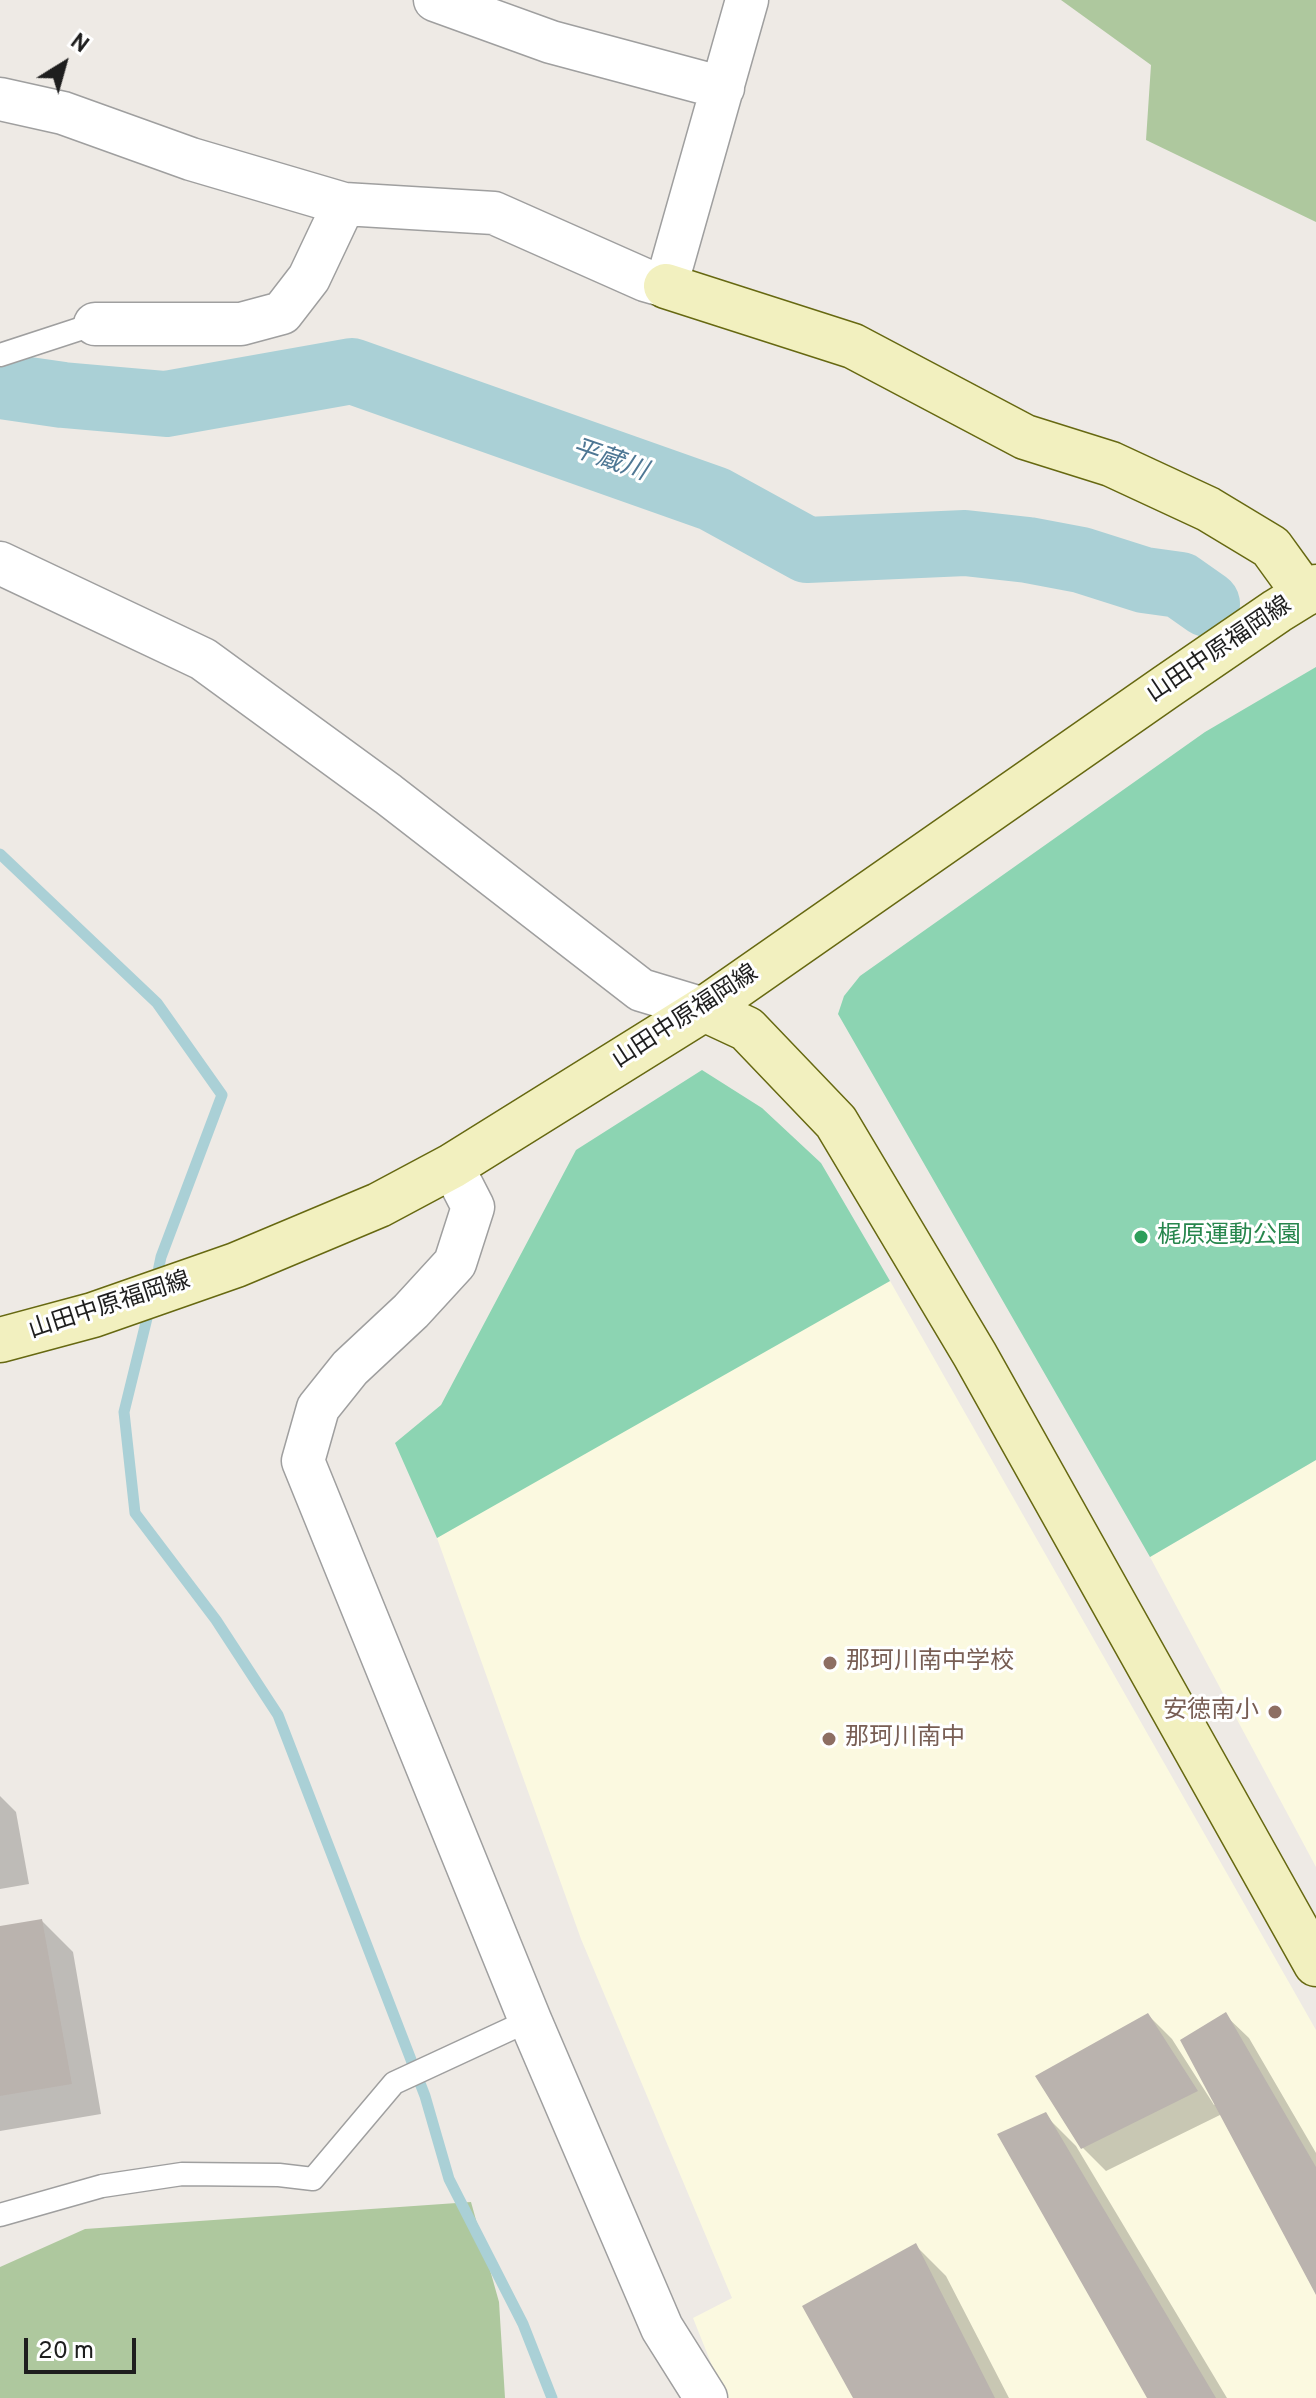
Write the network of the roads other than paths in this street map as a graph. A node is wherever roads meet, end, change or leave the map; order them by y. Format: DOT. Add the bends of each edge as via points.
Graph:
graph roads {
  1 [pos="435,0"];
  2 [pos="747,0"];
  3 [pos="723,88"];
  4 [pos="0,99"];
  5 [pos="344,204"];
  6 [pos="666,286"];
  7 [pos="95,324"];
  8 [pos="0,355"];
  9 [pos="0,563"];
  10 [pos="1299,597"];
  11 [pos="704,1009"];
  12 [pos="452,1166"];
  13 [pos="0,1340"];
  14 [pos="1316,1964"];
  15 [pos="530,2020"];
  16 [pos="0,2215"];
  17 [pos="706,2398"];
  1 -- 3 [label="street" via="551,42"];
  2 -- 3 [label="street"];
  3 -- 6 [label="street"];
  4 -- 5 [label="street" via="63,113 191,159"];
  5 -- 6 [label="street" via="494,213"];
  5 -- 7 [label="street" via="309,278 282,313 241,324"];
  6 -- 10 [label="street" via="853,346 1025,437 1111,464 1208,509 1271,547"];
  7 -- 8 [label="lane"];
  9 -- 11 [label="street" via="203,659 641,990"];
  10 -- 11 [label="street, 山田中原福岡線"];
  11 -- 12 [label="street, 山田中原福岡線"];
  11 -- 14 [label="street" via="747,1029 836,1122 975,1355"];
  12 -- 13 [label="street, 山田中原福岡線" via="379,1205 236,1265 93,1315"];
  12 -- 15 [label="street" via="473,1207 455,1263 350,1368 318,1408 303,1461"];
  15 -- 16 [label="lane" via="394,2083 313,2179 182,2174 102,2186"];
  15 -- 17 [label="street" via="662,2328"];
}
